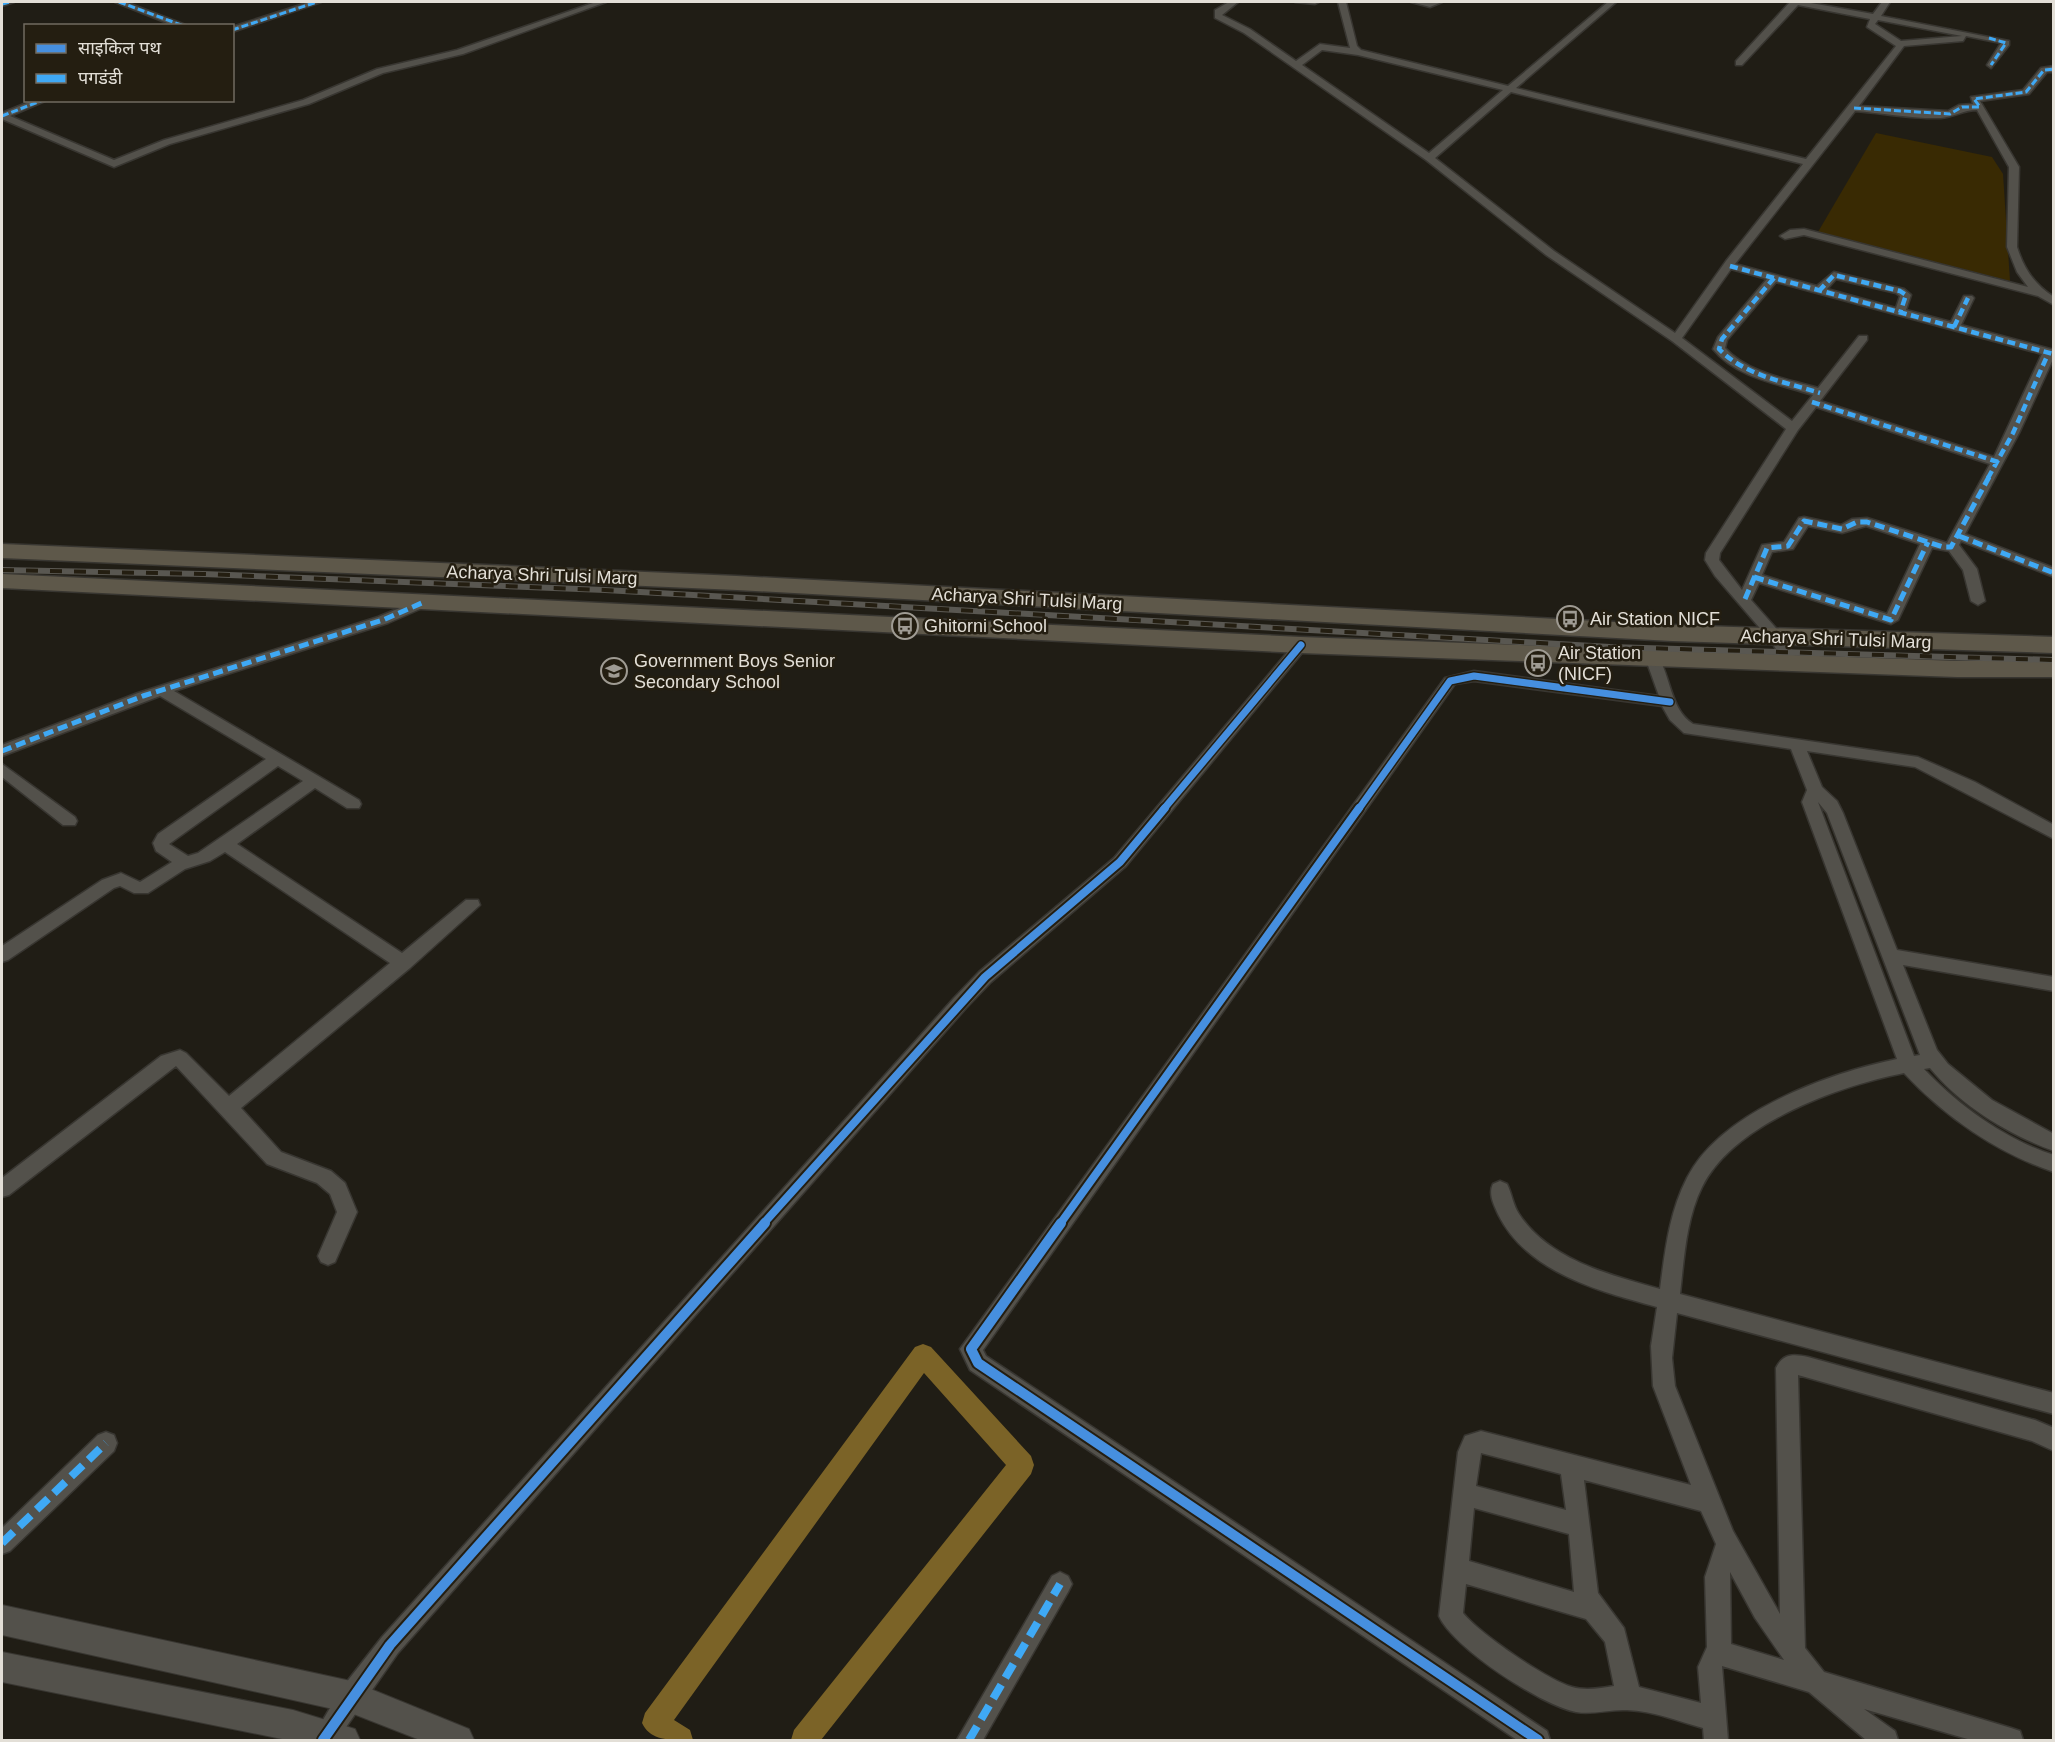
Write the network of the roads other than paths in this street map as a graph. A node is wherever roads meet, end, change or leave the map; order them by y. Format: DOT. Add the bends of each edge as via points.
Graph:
graph roads {
  1 [pos="10,2"];
  2 [pos="119,2"];
  3 [pos="317,2"];
  4 [pos="602,2"];
  5 [pos="1234,2"];
  6 [pos="1299,2"];
  7 [pos="1315,2"];
  8 [pos="1342,2"];
  9 [pos="1415,2"];
  10 [pos="1438,2"];
  11 [pos="1612,2"];
  12 [pos="1796,2"];
  13 [pos="1886,2"];
  14 [pos="2,4"];
  15 [pos="1873,17"];
  16 [pos="179,24"];
  17 [pos="234,29"];
  18 [pos="1976,36"];
  19 [pos="1901,44"];
  20 [pos="1358,52"];
  21 [pos="1739,63"];
  22 [pos="1296,65"];
  23 [pos="1991,65"];
  24 [pos="2054,69"];
  25 [pos="1512,90"];
  26 [pos="38,102"];
  27 [pos="1980,107"];
  28 [pos="1854,108"];
  29 [pos="2,116"];
  30 [pos="1429,158"];
  31 [pos="1807,162"];
  32 [pos="1785,236"];
  33 [pos="1730,266"];
  34 [pos="1774,278"];
  35 [pos="1819,291"];
  36 [pos="2043,294"];
  37 [pos="1968,298"];
  38 [pos="2054,302"];
  39 [pos="1900,313"];
  40 [pos="1954,327"];
  41 [pos="1863,338"];
  42 [pos="1676,339"];
  43 [pos="2051,354"];
  44 [pos="1816,397"];
  45 [pos="1792,428"];
  46 [pos="1998,462"];
  47 [pos="1956,541"];
  48 [pos="1928,542"];
  49 [pos="2,551"];
  50 [pos="2054,573"];
  51 [pos="1754,577"];
  52 [pos="2,582"];
  53 [pos="737,583"];
  54 [pos="1745,599"];
  55 [pos="1978,601"];
  56 [pos="424,602"];
  57 [pos="729,618"];
  58 [pos="1777,638"];
  59 [pos="1301,645"];
  60 [pos="2054,645"];
  61 [pos="1652,657"];
  62 [pos="1791,662"];
  63 [pos="2054,669"];
  64 [pos="161,690"];
  65 [pos="1670,702"];
  66 [pos="1797,745"];
  67 [pos="2,751"];
  68 [pos="277,759"];
  69 [pos="2,769"];
  70 [pos="314,781"];
  71 [pos="1815,790"];
  72 [pos="353,804"];
  73 [pos="69,821"];
  74 [pos="2054,833"];
  75 [pos="225,844"];
  76 [pos="186,862"];
  77 [pos="472,905"];
  78 [pos="2,955"];
  79 [pos="1890,956"];
  80 [pos="404,963"];
  81 [pos="2054,984"];
  82 [pos="1933,1060"];
  83 [pos="1908,1064"];
  84 [pos="229,1107"];
  85 [pos="2054,1143"];
  86 [pos="2054,1164"];
  87 [pos="2,1189"];
  88 [pos="1500,1190"];
  89 [pos="328,1256"];
  90 [pos="1667,1301"];
  91 [pos="2054,1404"];
  92 [pos="2054,1440"];
  93 [pos="106,1443"];
  94 [pos="1571,1466"];
  95 [pos="1464,1494"];
  96 [pos="1708,1502"];
  97 [pos="1580,1525"];
  98 [pos="2,1543"];
  99 [pos="1728,1545"];
  100 [pos="1456,1569"];
  101 [pos="1060,1584"];
  102 [pos="1593,1609"];
  103 [pos="2,1620"];
  104 [pos="1719,1653"];
  105 [pos="1793,1653"];
  106 [pos="2,1667"];
  107 [pos="1814,1679"];
  108 [pos="351,1697"];
  109 [pos="1629,1697"];
  110 [pos="1716,1730"];
  111 [pos="331,1739"];
  112 [pos="458,1740"];
  113 [pos="969,1740"];
  114 [pos="1538,1740"];
  115 [pos="1886,1740"];
  116 [pos="2011,1740"];
  1 -- 14 [label="street"];
  2 -- 16 [label="street"];
  3 -- 17 [label="street"];
  4 -- 29 [label="street" via="460,52 380,71 306,102 167,142 114,164"];
  5 -- 22 [label="street" via="1218,12 1218,16"];
  6 -- 7 [label="street"];
  8 -- 20 [label="street"];
  9 -- 10 [label="street"];
  11 -- 25 [label="street"];
  12 -- 15 [label="street"];
  12 -- 21 [label="street"];
  13 -- 15 [label="street"];
  15 -- 18 [label="street"];
  15 -- 19 [label="street" via="1870,25"];
  18 -- 19 [label="street"];
  18 -- 23 [label="street" via="2006,42"];
  19 -- 28 [label="street"];
  20 -- 22 [label="street" via="1317,47"];
  20 -- 25 [label="street"];
  22 -- 30 [label="street"];
  24 -- 27 [label="street" via="2044,70 2020,94 1974,99"];
  25 -- 30 [label="street"];
  25 -- 31 [label="street"];
  26 -- 29 [label="street"];
  27 -- 28 [label="street" via="1962,107 1950,114 1937,115"];
  27 -- 36 [label="street" via="2014,167 2015,258 2021,274"];
  28 -- 31 [label="street"];
  30 -- 42 [label="street" via="1550,253"];
  31 -- 33 [label="street"];
  32 -- 36 [label="street" via="1804,232"];
  33 -- 34 [label="street"];
  33 -- 42 [label="street"];
  34 -- 35 [label="street"];
  34 -- 44 [label="street" via="1722,339 1719,349 1731,361"];
  35 -- 39 [label="street"];
  35 -- 39 [label="street" via="1832,275 1900,291 1906,295"];
  36 -- 38 [label="street"];
  37 -- 40 [label="street"];
  39 -- 40 [label="street"];
  40 -- 43 [label="street"];
  41 -- 44 [label="street"];
  42 -- 45 [label="street"];
  43 -- 46 [label="street"];
  44 -- 45 [label="street"];
  44 -- 46 [label="street"];
  45 -- 54 [label="street" via="1713,554 1712,560 1720,573"];
  46 -- 47 [label="street"];
  47 -- 48 [label="street" via="1943,547"];
  47 -- 50 [label="street"];
  47 -- 55 [label="street" via="1970,569"];
  48 -- 51 [label="street" via="1867,522 1842,529 1807,521 1800,525 1788,546 1767,548"];
  48 -- 51 [label="street" via="1891,620"];
  49 -- 53 [label="highway, Acharya Shri Tulsi Marg"];
  51 -- 54 [label="street"];
  52 -- 56 [label="highway, Acharya Shri Tulsi Marg"];
  53 -- 57 [label="highway"];
  53 -- 58 [label="highway, Acharya Shri Tulsi Marg"];
  54 -- 58 [label="street"];
  56 -- 57 [label="highway, Acharya Shri Tulsi Marg"];
  56 -- 64 [label="street" via="383,620"];
  57 -- 59 [label="highway, Acharya Shri Tulsi Marg"];
  58 -- 60 [label="highway, Acharya Shri Tulsi Marg"];
  58 -- 62 [label="street"];
  59 -- 61 [label="highway, Acharya Shri Tulsi Marg"];
  59 -- 108 [label="street" via="1120,862 960,1003 517,1499 390,1645"];
  61 -- 62 [label="highway, Acharya Shri Tulsi Marg"];
  61 -- 65 [label="street"];
  62 -- 63 [label="highway, Acharya Shri Tulsi Marg"];
  64 -- 67 [label="street"];
  64 -- 68 [label="street"];
  65 -- 66 [label="street" via="1676,720 1689,729"];
  65 -- 114 [label="street" via="1474,676 1449,681 971,1349 978,1363"];
  66 -- 71 [label="street"];
  66 -- 74 [label="street" via="1918,762"];
  68 -- 70 [label="street"];
  68 -- 76 [label="street" via="164,838 162,847"];
  69 -- 73 [label="street"];
  70 -- 72 [label="street"];
  70 -- 75 [label="street"];
  71 -- 79 [label="street" via="1835,813"];
  71 -- 83 [label="street" via="1810,802"];
  75 -- 76 [label="street" via="204,857"];
  75 -- 80 [label="street"];
  76 -- 78 [label="street" via="142,889 121,879 108,884"];
  77 -- 80 [label="street"];
  79 -- 81 [label="street"];
  79 -- 82 [label="street" via="1921,1039"];
  80 -- 84 [label="street"];
  82 -- 83 [label="street"];
  82 -- 85 [label="street" via="1957,1087 2008,1120"];
  83 -- 86 [label="street" via="1920,1079 1985,1129 2019,1150"];
  83 -- 90 [label="street" via="1849,1078 1812,1092 1741,1131 1718,1150 1702,1169 1685,1204"];
  84 -- 87 [label="street" via="180,1058 167,1061"];
  84 -- 89 [label="street" via="274,1158 324,1177 338,1189 347,1212"];
  88 -- 90 [label="street" via="1517,1228 1547,1255 1580,1272"];
  90 -- 91 [label="street"];
  90 -- 96 [label="street" via="1662,1328 1663,1377"];
  92 -- 105 [label="street" via="2035,1431 1808,1367 1793,1364 1787,1368"];
  93 -- 98 [label="street"];
  94 -- 95 [label="street" via="1481,1442 1473,1444"];
  94 -- 96 [label="street"];
  94 -- 97 [label="street"];
  95 -- 97 [label="street"];
  95 -- 100 [label="street"];
  96 -- 99 [label="street"];
  97 -- 102 [label="street" via="1583,1575"];
  99 -- 104 [label="street" via="1718,1577"];
  99 -- 105 [label="street" via="1757,1601"];
  100 -- 102 [label="street"];
  100 -- 109 [label="street" via="1451,1616 1463,1633 1570,1699 1591,1702"];
  101 -- 113 [label="street"];
  102 -- 109 [label="street" via="1616,1636"];
  103 -- 108 [label="street"];
  104 -- 107 [label="street"];
  104 -- 110 [label="street" via="1710,1667"];
  105 -- 107 [label="street"];
  106 -- 111 [label="street" via="293,1726"];
  107 -- 115 [label="street"];
  107 -- 116 [label="street"];
  108 -- 111 [label="street"];
  108 -- 112 [label="street"];
  109 -- 110 [label="street"];
}
